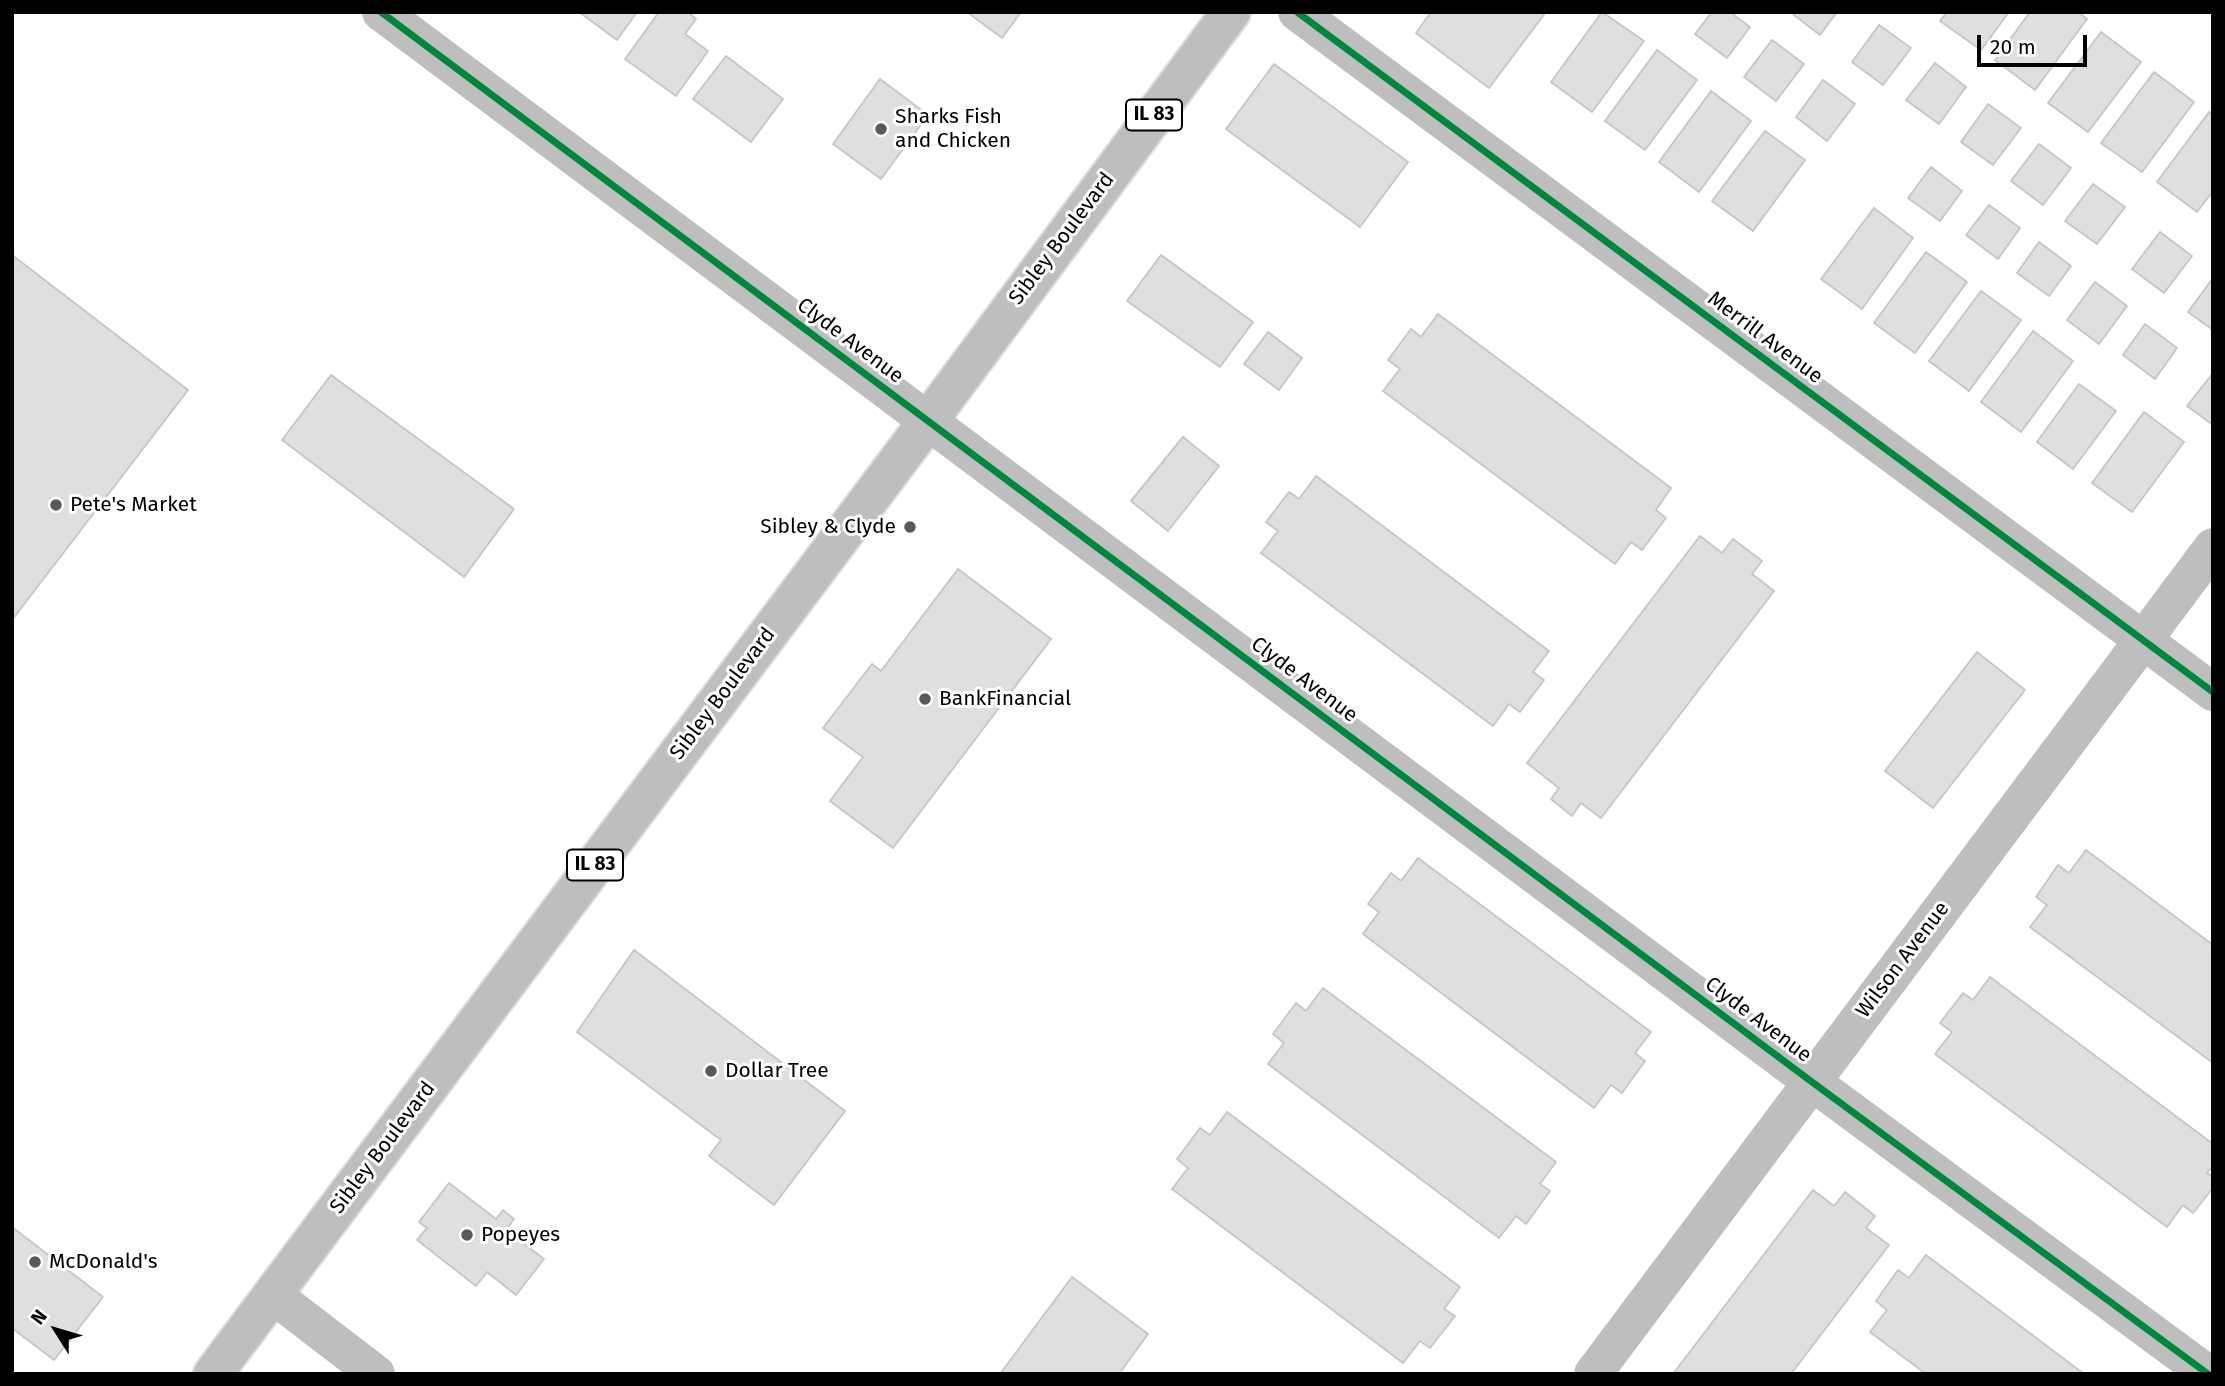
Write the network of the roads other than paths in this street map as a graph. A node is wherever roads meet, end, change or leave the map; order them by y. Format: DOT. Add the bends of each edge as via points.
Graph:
graph roads {
  1 [pos="381,12"];
  2 [pos="1230,12"];
  3 [pos="1297,12"];
  4 [pos="928,421"];
  5 [pos="2213,547"];
  6 [pos="2143,640"];
  7 [pos="2213,692"];
  8 [pos="1812,1082"];
  9 [pos="273,1295"];
  10 [pos="214,1374"];
  11 [pos="376,1374"];
  12 [pos="1593,1374"];
  13 [pos="2208,1374"];
  1 -- 4 [label="street, Clyde Avenue"];
  2 -- 4 [label="street, Sibley Boulevard / IL 83"];
  3 -- 6 [label="street, Merrill Avenue"];
  4 -- 8 [label="street, Clyde Avenue"];
  4 -- 9 [label="street, Sibley Boulevard / IL 83"];
  5 -- 6 [label="street, Wilson Avenue"];
  6 -- 7 [label="street, Merrill Avenue"];
  6 -- 8 [label="street, Wilson Avenue"];
  8 -- 12 [label="street, Wilson Avenue"];
  8 -- 13 [label="street, Clyde Avenue"];
  9 -- 10 [label="street, Sibley Boulevard / IL 83"];
  9 -- 11 [label="street"];
}
